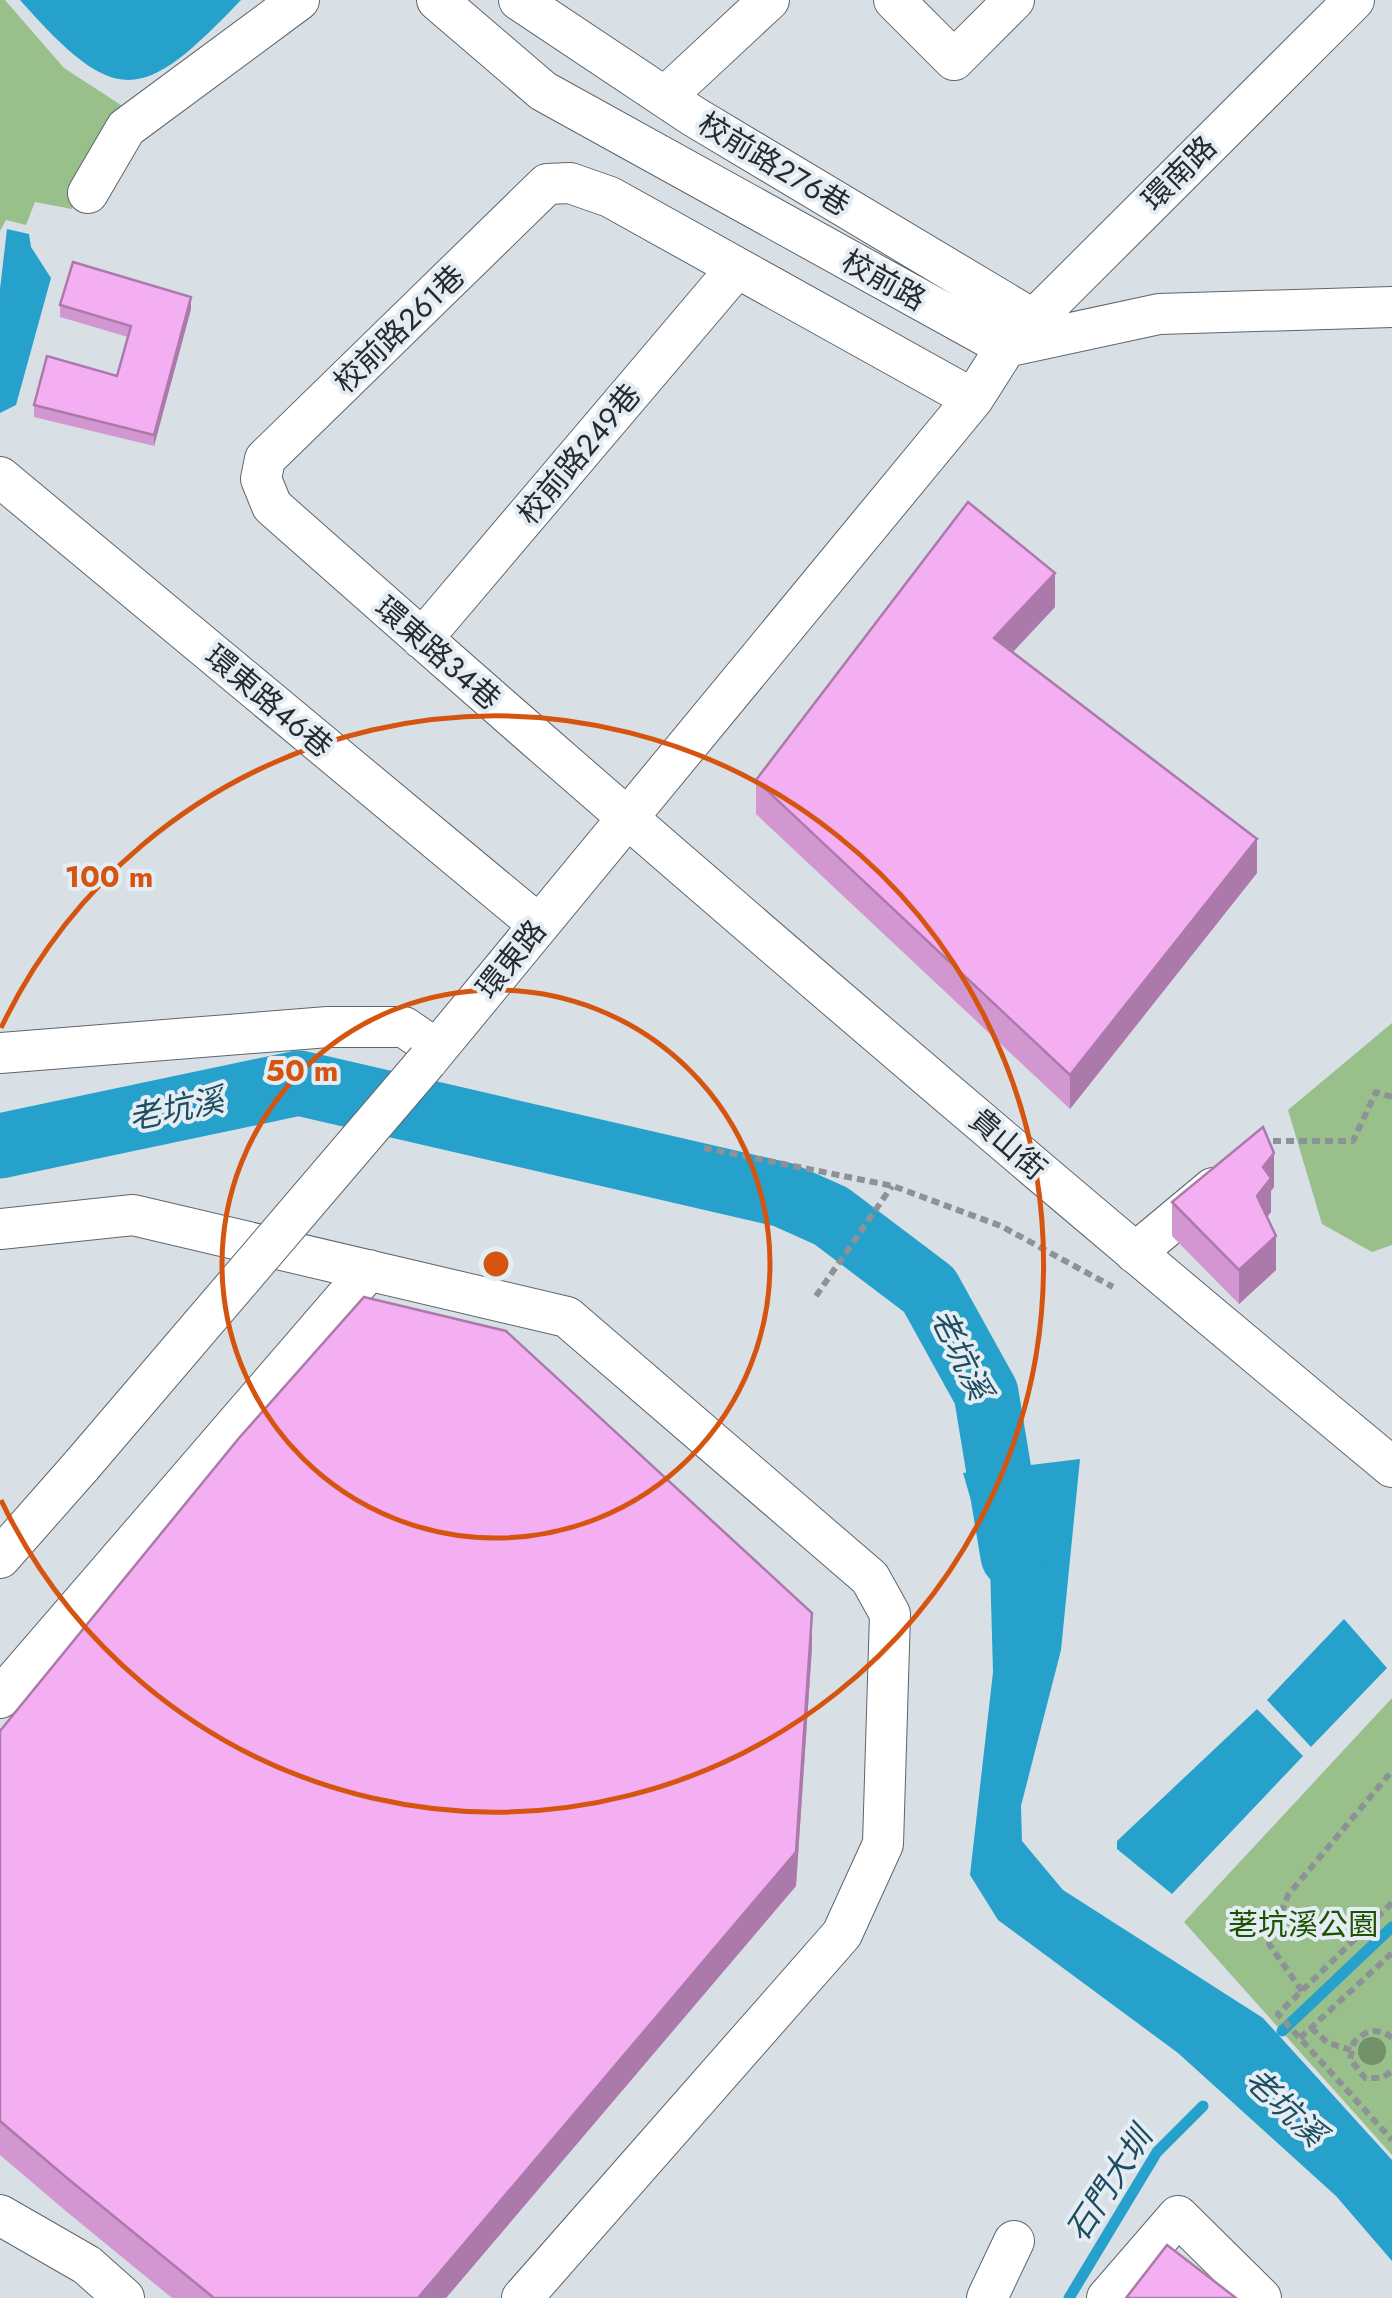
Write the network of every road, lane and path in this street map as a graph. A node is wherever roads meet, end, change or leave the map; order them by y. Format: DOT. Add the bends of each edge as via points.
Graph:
graph roads {
  1 [pos="298,0"];
  2 [pos="438,0"];
  3 [pos="519,0"];
  4 [pos="769,0"];
  5 [pos="894,0"];
  6 [pos="1014,0"];
  7 [pos="1354,0"];
  8 [pos="1310,13"];
  9 [pos="667,95"];
  10 [pos="88,193"];
  11 [pos="735,270"];
  12 [pos="1392,307"];
  13 [pos="1020,334"];
  14 [pos="973,399"];
  15 [pos="0,477"];
  16 [pos="261,479"];
  17 [pos="422,639"];
  18 [pos="628,818"];
  19 [pos="538,925"];
  20 [pos="0,1053"];
  21 [pos="432,1055"];
  22 [pos="1392,1097"];
  23 [pos="704,1148"];
  24 [pos="1260,1149"];
  25 [pos="893,1186"];
  26 [pos="0,1229"];
  27 [pos="1142,1259"];
  28 [pos="369,1270"];
  29 [pos="816,1296"];
  30 [pos="1392,1467"];
  31 [pos="0,1558"];
  32 [pos="0,1698"];
  33 [pos="1392,1771"];
  34 [pos="1392,1902"];
  35 [pos="1392,1953"];
  36 [pos="1302,1991"];
  37 [pos="1311,2028"];
  38 [pos="1300,2038"];
  39 [pos="1392,2038"];
  40 [pos="1351,2050"];
  41 [pos="1392,2071"];
  42 [pos="1382,2078"];
  43 [pos="1392,2085"];
  44 [pos="1392,2140"];
  45 [pos="0,2215"];
  46 [pos="1014,2241"];
  47 [pos="124,2298"];
  48 [pos="522,2298"];
  49 [pos="987,2298"];
  50 [pos="1107,2298"];
  51 [pos="1262,2298"];
  1 -- 10 [label="street" via="126,128"];
  2 -- 13 [label="street, 校前路" via="543,91"];
  3 -- 9 [label="street, 校前路276巷"];
  4 -- 9 [label="street"];
  5 -- 6 [label="street" via="954,60"];
  7 -- 8 [label="street, 環南路"];
  8 -- 13 [label="street, 環南路"];
  9 -- 13 [label="street, 校前路276巷"];
  11 -- 14 [label="street"];
  11 -- 16 [label="street, 校前路261巷" via="610,196 570,183 546,184 265,459"];
  11 -- 17 [label="street, 校前路249巷"];
  12 -- 13 [label="street" via="1159,314"];
  13 -- 14 [label="street, 環東路"];
  14 -- 18 [label="street, 環東路"];
  15 -- 19 [label="street, 環東路46巷"];
  16 -- 17 [label="street, 環東路34巷" via="272,506"];
  17 -- 18 [label="street, 環東路34巷"];
  18 -- 19 [label="street, 環東路"];
  18 -- 27 [label="street, 貴山街"];
  19 -- 21 [label="street, 環東路"];
  20 -- 21 [label="street" via="404,1027"];
  21 -- 31 [label="street, 環東路, bridge"];
  22 -- 24 [label="path" via="1376,1092 1352,1140 1270,1141"];
  23 -- 25 [label="path"];
  24 -- 27 [label="street"];
  25 -- 27 [label="path" via="1001,1226 1119,1290"];
  25 -- 29 [label="path"];
  26 -- 28 [label="street" via="133,1214"];
  27 -- 30 [label="street, 貴山街"];
  28 -- 32 [label="street"];
  28 -- 48 [label="street" via="568,1318 870,1578 890,1614 883,1844 842,1934"];
  33 -- 36 [label="path" via="1288,1894 1269,1944"];
  34 -- 36 [label="path"];
  35 -- 37 [label="path"];
  36 -- 38 [label="path" via="1278,2014"];
  37 -- 38 [label="path"];
  37 -- 40 [label="path" via="1328,2044"];
  38 -- 44 [label="path"];
  39 -- 40 [label="path" via="1366,2032"];
  40 -- 42 [label="path" via="1358,2073"];
  41 -- 42 [label="path"];
  42 -- 43 [label="path"];
  45 -- 47 [label="street" via="87,2265"];
  46 -- 49 [label="street"];
  50 -- 51 [label="street" via="1178,2216"];
}
